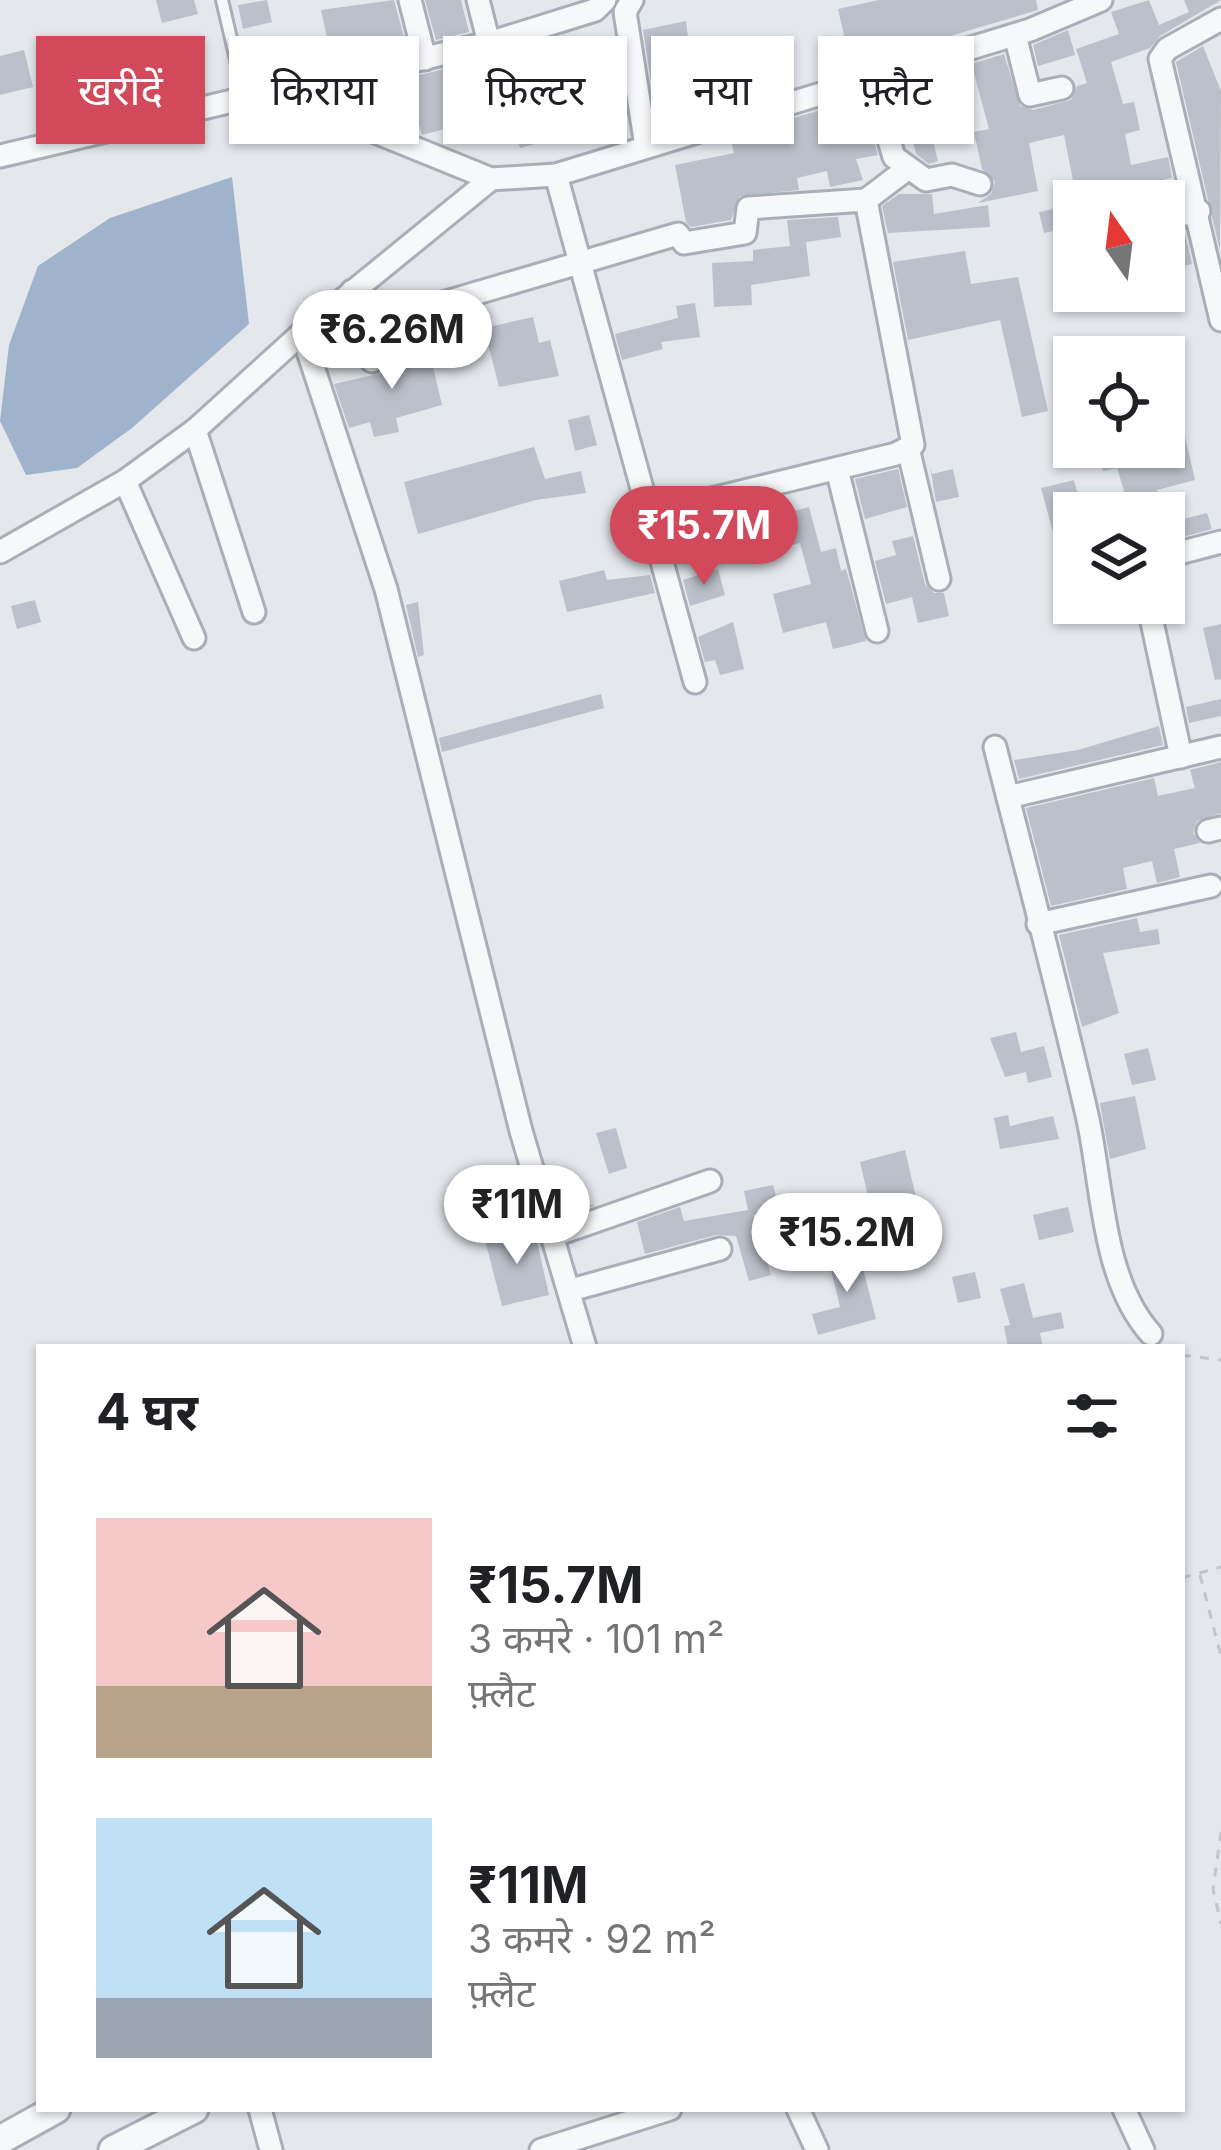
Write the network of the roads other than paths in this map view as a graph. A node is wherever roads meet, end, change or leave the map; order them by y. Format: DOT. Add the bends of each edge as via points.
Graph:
graph roads {
  1 [pos="222,0"];
  2 [pos="410,0"];
  3 [pos="478,0"];
  4 [pos="604,0"];
  5 [pos="632,0"];
  6 [pos="1101,0"];
  7 [pos="1221,19"];
  8 [pos="1015,35"];
  9 [pos="230,36"];
  10 [pos="487,36"];
  11 [pos="511,36"];
  12 [pos="974,48"];
  13 [pos="443,54"];
  14 [pos="425,59"];
  15 [pos="419,60"];
  16 [pos="1062,88"];
  17 [pos="818,96"];
  18 [pos="229,100"];
  19 [pos="412,144"];
  20 [pos="890,144"];
  21 [pos="646,146"];
  22 [pos="0,156"];
  23 [pos="907,169"];
  24 [pos="556,175"];
  25 [pos="491,179"];
  26 [pos="980,184"];
  27 [pos="866,200"];
  28 [pos="1199,211"];
  29 [pos="1185,214"];
  30 [pos="578,265"];
  31 [pos="352,291"];
  32 [pos="1221,320"];
  33 [pos="361,327"];
  34 [pos="302,333"];
  35 [pos="372,361"];
  36 [pos="195,430"];
  37 [pos="908,448"];
  38 [pos="837,469"];
  39 [pos="125,481"];
  40 [pos="650,514"];
  41 [pos="1221,542"];
  42 [pos="1185,551"];
  43 [pos="0,552"];
  44 [pos="939,579"];
  45 [pos="254,612"];
  46 [pos="1152,624"];
  47 [pos="877,631"];
  48 [pos="194,638"];
  49 [pos="695,682"];
  50 [pos="995,747"];
  51 [pos="1221,747"];
  52 [pos="1180,757"];
  53 [pos="1008,797"];
  54 [pos="1211,886"];
  55 [pos="1038,924"];
  56 [pos="710,1181"];
  57 [pos="555,1235"];
  58 [pos="720,1249"];
  59 [pos="571,1290"];
  60 [pos="1151,1334"];
  61 [pos="584,1344"];
  62 [pos="51,2112"];
  63 [pos="188,2112"];
  64 [pos="261,2112"];
  65 [pos="650,2112"];
  66 [pos="799,2112"];
  67 [pos="1125,2112"];
  68 [pos="605,2119"];
  69 [pos="0,2140"];
  70 [pos="113,2150"];
  71 [pos="271,2150"];
  72 [pos="541,2150"];
  73 [pos="817,2150"];
  74 [pos="1143,2150"];
  1 -- 9 [label="lane"];
  2 -- 14 [label="street"];
  3 -- 10 [label="street"];
  4 -- 11 [label="street" via="595,10"];
  5 -- 21 [label="street" via="625,12"];
  6 -- 8 [label="street"];
  7 -- 28 [label="street" via="1160,56"];
  8 -- 12 [label="street"];
  8 -- 16 [label="street" via="1030,95"];
  13 -- 14 [label="street"];
  14 -- 15 [label="street"];
  17 -- 21 [label="street"];
  18 -- 22 [label="street"];
  19 -- 25 [label="street"];
  20 -- 23 [label="street"];
  21 -- 24 [label="street"];
  23 -- 26 [label="street" via="926,180 952,175"];
  23 -- 27 [label="street"];
  24 -- 25 [label="street"];
  24 -- 30 [label="street"];
  25 -- 31 [label="street"];
  27 -- 30 [label="street" via="748,208 745,233 683,243 678,234"];
  27 -- 37 [label="street" via="915,440"];
  28 -- 29 [label="street"];
  28 -- 32 [label="street"];
  30 -- 33 [label="street"];
  30 -- 40 [label="street"];
  31 -- 33 [label="street"];
  31 -- 34 [label="street"];
  33 -- 35 [label="street"];
  34 -- 36 [label="street"];
  34 -- 57 [label="street" via="386,589 521,1131"];
  36 -- 39 [label="street"];
  36 -- 45 [label="street"];
  37 -- 38 [label="street"];
  37 -- 44 [label="street"];
  38 -- 40 [label="street"];
  38 -- 47 [label="street"];
  39 -- 43 [label="street"];
  39 -- 48 [label="street"];
  40 -- 49 [label="street"];
  41 -- 42 [label="street"];
  46 -- 52 [label="street"];
  50 -- 53 [label="street"];
  51 -- 52 [label="street"];
  52 -- 53 [label="street"];
  53 -- 55 [label="street"];
  54 -- 55 [label="street"];
  55 -- 60 [label="street" via="1087,1114 1114,1261"];
  56 -- 57 [label="street"];
  57 -- 59 [label="street"];
  58 -- 59 [label="street"];
  59 -- 61 [label="street"];
  62 -- 69 [label="street"];
  63 -- 70 [label="street"];
  64 -- 71 [label="street"];
  65 -- 68 [label="street"];
  66 -- 73 [label="street"];
  67 -- 74 [label="street"];
  68 -- 72 [label="street"];
}
